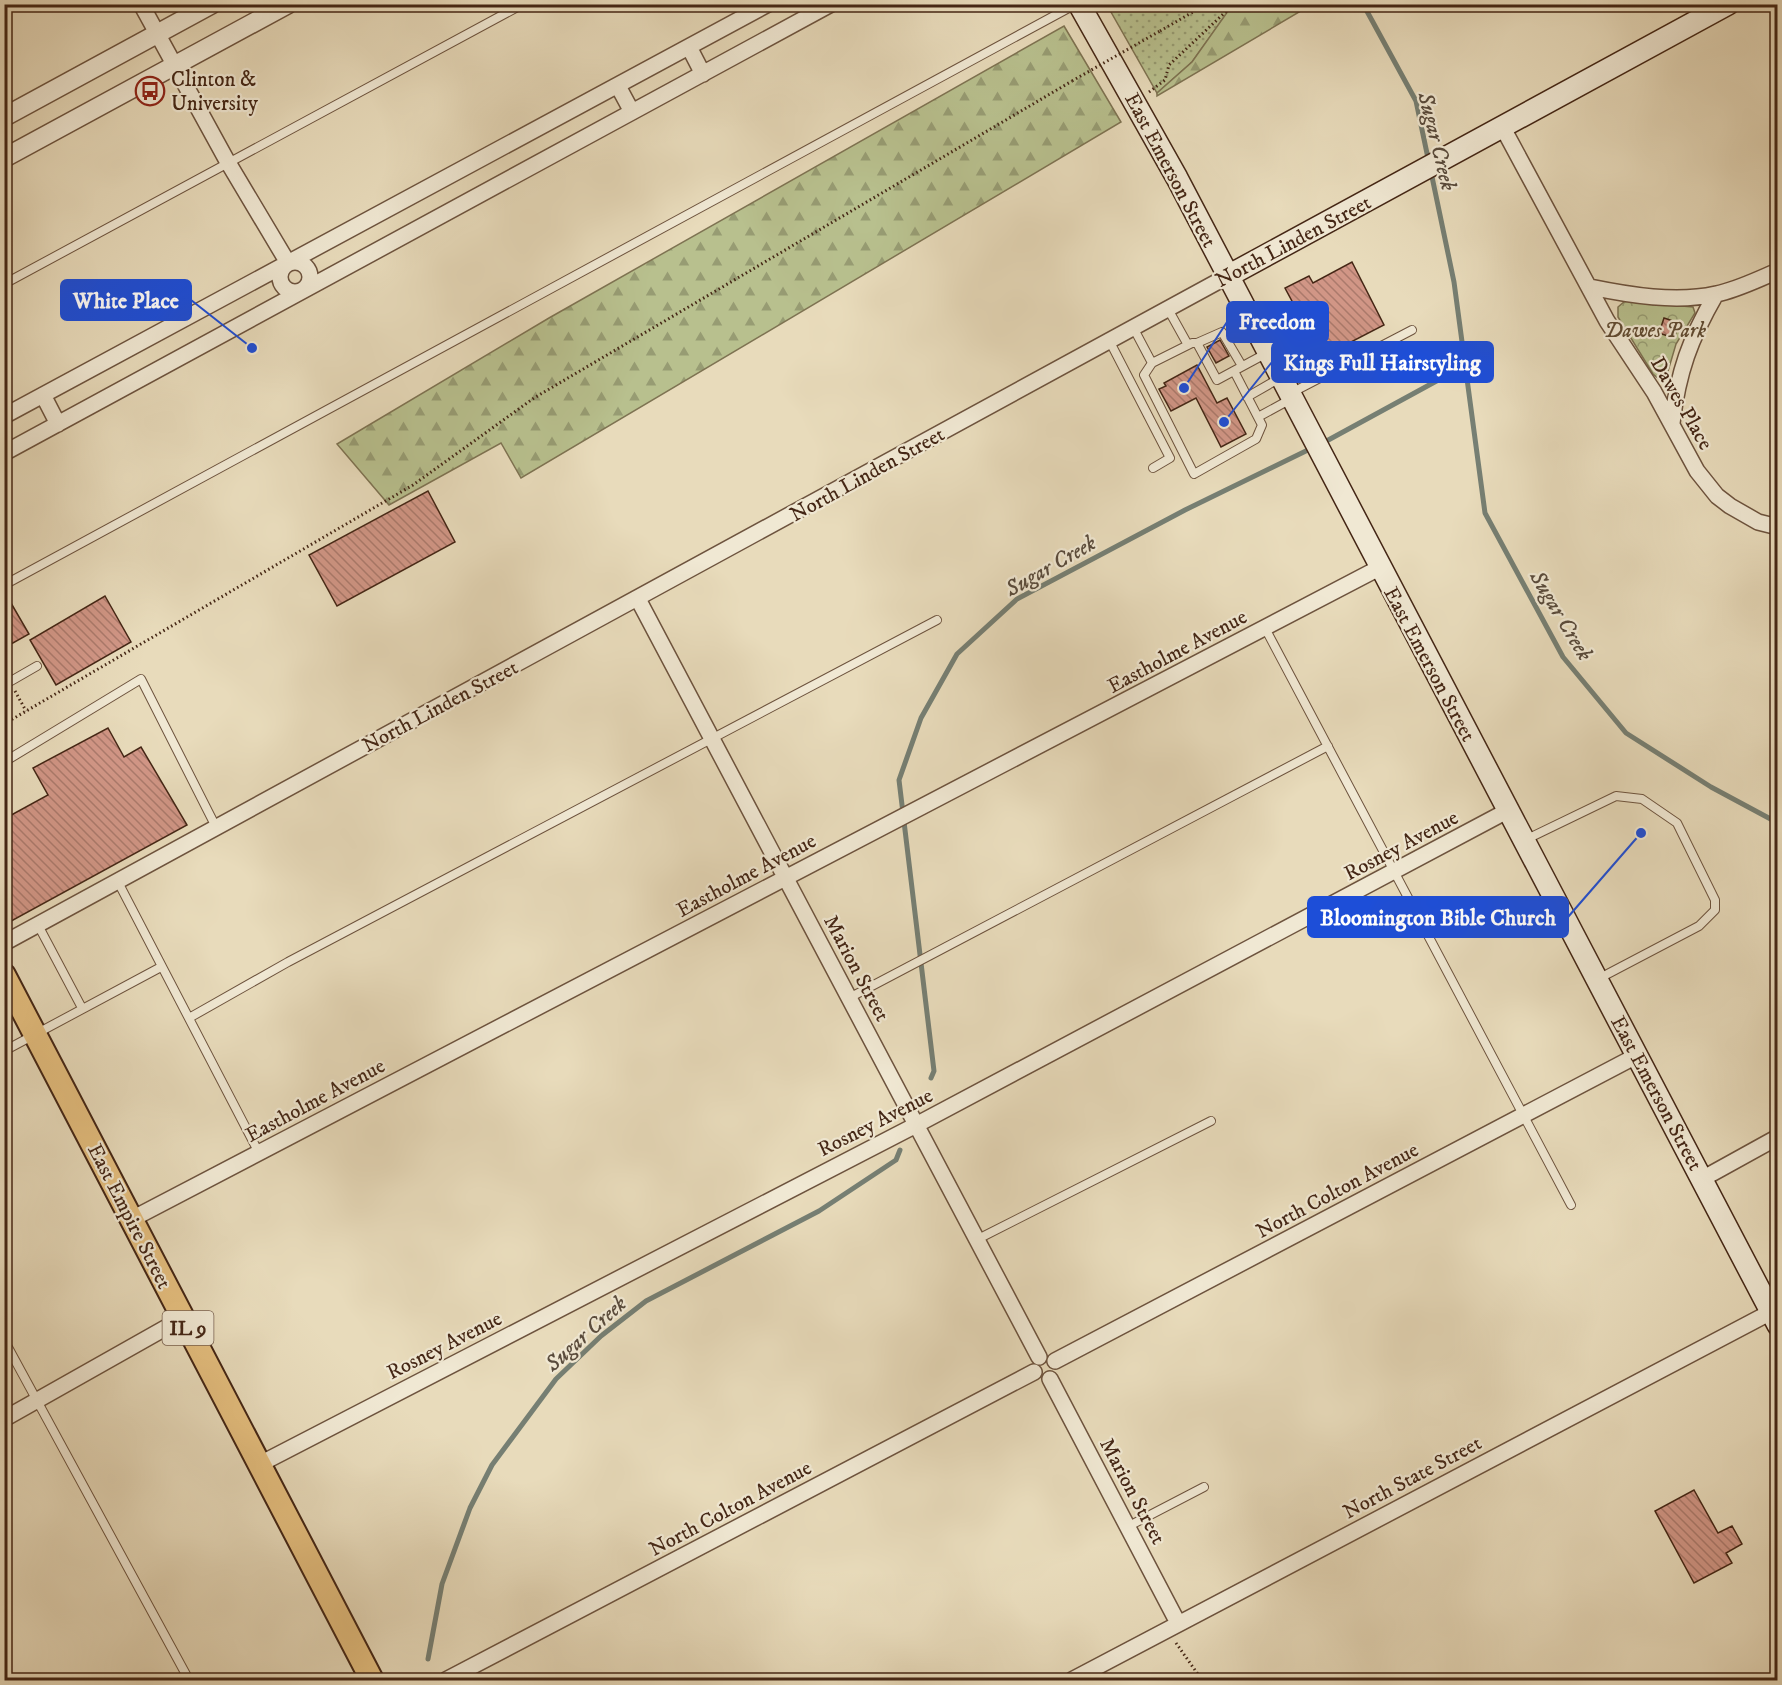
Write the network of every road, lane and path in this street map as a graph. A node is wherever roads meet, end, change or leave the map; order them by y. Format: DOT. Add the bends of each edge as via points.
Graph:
graph roads {
  1 [pos="141,4"];
  2 [pos="212,4"];
  3 [pos="288,4"];
  4 [pos="523,4"];
  5 [pos="768,4"];
  6 [pos="831,4"];
  7 [pos="1078,4"];
  8 [pos="1208,4"];
  9 [pos="1234,4"];
  10 [pos="1728,4"];
  11 [pos="158,34"];
  12 [pos="689,47"];
  13 [pos="176,66"];
  14 [pos="703,74"];
  15 [pos="618,86"];
  16 [pos="1135,103"];
  17 [pos="632,112"];
  18 [pos="4,117"];
  19 [pos="1503,128"];
  20 [pos="4,158"];
  21 [pos="228,163"];
  22 [pos="288,263"];
  23 [pos="1778,271"];
  24 [pos="1228,276"];
  25 [pos="4,284"];
  26 [pos="1590,287"];
  27 [pos="300,292"];
  28 [pos="1716,294"];
  29 [pos="1168,309"];
  30 [pos="1254,326"];
  31 [pos="1134,329"];
  32 [pos="1412,330"];
  33 [pos="1228,339"];
  34 [pos="1110,342"];
  35 [pos="1192,344"];
  36 [pos="1269,355"];
  37 [pos="1152,363"];
  38 [pos="1242,366"];
  39 [pos="1234,371"];
  40 [pos="1320,378"];
  41 [pos="43,395"];
  42 [pos="1247,396"];
  43 [pos="1291,397"];
  44 [pos="4,416"];
  45 [pos="1258,417"];
  46 [pos="1672,423"];
  47 [pos="58,424"];
  48 [pos="4,453"];
  49 [pos="1153,468"];
  50 [pos="1778,527"];
  51 [pos="1379,568"];
  52 [pos="4,585"];
  53 [pos="638,599"];
  54 [pos="938,620"];
  55 [pos="1265,628"];
  56 [pos="37,666"];
  57 [pos="7,684"];
  58 [pos="26,711"];
  59 [pos="4,724"];
  60 [pos="712,739"];
  61 [pos="1328,746"];
  62 [pos="4,762"];
  63 [pos="1507,811"];
  64 [pos="216,827"];
  65 [pos="1523,841"];
  66 [pos="1395,872"];
  67 [pos="786,878"];
  68 [pos="117,880"];
  69 [pos="37,923"];
  70 [pos="4,943"];
  71 [pos="161,967"];
  72 [pos="1597,979"];
  73 [pos="6,984"];
  74 [pos="849,998"];
  75 [pos="82,1008"];
  76 [pos="189,1018"];
  77 [pos="35,1034"];
  78 [pos="4,1051"];
  79 [pos="1638,1055"];
  80 [pos="1525,1115"];
  81 [pos="1211,1121"];
  82 [pos="915,1125"];
  83 [pos="1778,1137"];
  84 [pos="259,1153"];
  85 [pos="1702,1179"];
  86 [pos="1571,1205"];
  87 [pos="132,1219"];
  88 [pos="976,1240"];
  89 [pos="183,1318"];
  90 [pos="1774,1318"];
  91 [pos="4,1340"];
  92 [pos="1039,1357"];
  93 [pos="1055,1361"];
  94 [pos="1034,1372"];
  95 [pos="1050,1379"];
  96 [pos="37,1400"];
  97 [pos="4,1419"];
  98 [pos="260,1464"];
  99 [pos="1204,1487"];
  100 [pos="1128,1527"];
  101 [pos="1173,1626"];
  102 [pos="189,1680"];
  103 [pos="372,1680"];
  104 [pos="446,1680"];
  105 [pos="1072,1680"];
  106 [pos="1202,1680"];
  1 -- 11 [label="street"];
  2 -- 11 [label="street"];
  3 -- 13 [label="street"];
  4 -- 21 [label="lane"];
  5 -- 12 [label="street"];
  6 -- 14 [label="street"];
  7 -- 16 [label="main road, East Emerson Street"];
  7 -- 52 [label="lane"];
  8 -- 58 [label="path, bridge" via="534,398 413,485"];
  9 -- 16 [label="path" via="1169,65 1165,80"];
  10 -- 19 [label="main road, North Linden Street"];
  11 -- 13 [label="street"];
  11 -- 18 [label="street"];
  12 -- 14 [label="street"];
  12 -- 15 [label="street"];
  13 -- 20 [label="street"];
  13 -- 21 [label="street"];
  14 -- 17 [label="street"];
  15 -- 17 [label="street"];
  15 -- 22 [label="street"];
  16 -- 24 [label="main road, East Emerson Street"];
  17 -- 27 [label="street"];
  19 -- 24 [label="main road, North Linden Street"];
  19 -- 26 [label="street, Dawes Place"];
  21 -- 22 [label="street"];
  21 -- 25 [label="lane"];
  22 -- 27 [label="street" via="280,275 282,285"];
  22 -- 27 [label="street" via="302,264 308,272 309,281"];
  22 -- 41 [label="street"];
  23 -- 28 [label="street"];
  24 -- 29 [label="street, North Linden Street"];
  24 -- 30 [label="main road, East Emerson Street"];
  26 -- 28 [label="street" via="1628,294"];
  26 -- 46 [label="street, Dawes Place"];
  27 -- 47 [label="street"];
  28 -- 46 [label="street" via="1689,343"];
  29 -- 31 [label="street, North Linden Street"];
  29 -- 35 [label="lane"];
  30 -- 33 [label="lane"];
  30 -- 36 [label="main road, East Emerson Street"];
  31 -- 34 [label="street, North Linden Street"];
  31 -- 37 [label="lane"];
  32 -- 40 [label="lane"];
  33 -- 35 [label="lane" via="1222,332"];
  33 -- 38 [label="lane"];
  34 -- 49 [label="lane" via="1170,458"];
  34 -- 53 [label="street, North Linden Street"];
  35 -- 37 [label="lane"];
  35 -- 39 [label="lane" via="1217,380"];
  36 -- 38 [label="lane"];
  36 -- 40 [label="lane" via="1302,342"];
  36 -- 43 [label="main road, East Emerson Street"];
  37 -- 45 [label="lane" via="1144,375 1194,474 1256,439 1262,425"];
  38 -- 39 [label="lane"];
  39 -- 42 [label="lane"];
  40 -- 43 [label="lane"];
  41 -- 44 [label="street"];
  41 -- 47 [label="street"];
  42 -- 43 [label="lane"];
  42 -- 45 [label="lane"];
  43 -- 45 [label="lane"];
  43 -- 51 [label="main road, East Emerson Street"];
  46 -- 50 [label="street, Dawes Place" via="1706,484 1730,506 1758,522"];
  47 -- 48 [label="street"];
  51 -- 55 [label="street, Eastholme Avenue"];
  51 -- 63 [label="main road, East Emerson Street"];
  53 -- 60 [label="street, Marion Street"];
  53 -- 64 [label="street, North Linden Street"];
  54 -- 60 [label="lane"];
  55 -- 61 [label="lane"];
  55 -- 67 [label="street, Eastholme Avenue"];
  56 -- 57 [label="lane"];
  57 -- 58 [label="path"];
  58 -- 59 [label="path"];
  60 -- 67 [label="street, Marion Street"];
  60 -- 76 [label="lane"];
  61 -- 66 [label="lane"];
  61 -- 74 [label="lane"];
  62 -- 64 [label="lane" via="141,679"];
  63 -- 65 [label="main road, East Emerson Street"];
  63 -- 66 [label="street, Rosney Avenue"];
  64 -- 68 [label="street, North Linden Street"];
  65 -- 72 [label="main road, East Emerson Street"];
  65 -- 72 [label="lane" via="1616,796 1642,799 1677,823 1714,900 1715,910 1700,926"];
  66 -- 80 [label="lane"];
  66 -- 82 [label="street, Rosney Avenue"];
  67 -- 74 [label="street, Marion Street"];
  67 -- 84 [label="street, Eastholme Avenue"];
  68 -- 69 [label="street, North Linden Street"];
  68 -- 71 [label="lane"];
  69 -- 70 [label="street, North Linden Street"];
  69 -- 75 [label="lane"];
  71 -- 75 [label="lane"];
  71 -- 76 [label="lane"];
  72 -- 79 [label="main road, East Emerson Street"];
  73 -- 77 [label="main road, East Empire Street / IL 9"];
  74 -- 82 [label="street, Marion Street"];
  75 -- 77 [label="lane"];
  76 -- 84 [label="lane"];
  77 -- 78 [label="lane"];
  77 -- 87 [label="main road, East Empire Street / IL 9"];
  79 -- 80 [label="street, North Colton Avenue"];
  79 -- 85 [label="main road, East Emerson Street"];
  80 -- 86 [label="lane"];
  80 -- 93 [label="street, North Colton Avenue"];
  81 -- 88 [label="lane"];
  82 -- 88 [label="street, Marion Street"];
  82 -- 98 [label="street, Rosney Avenue"];
  83 -- 85 [label="street"];
  84 -- 87 [label="street, Eastholme Avenue"];
  85 -- 90 [label="main road, East Emerson Street"];
  87 -- 89 [label="main road, East Empire Street / IL 9"];
  88 -- 92 [label="street, Marion Street"];
  89 -- 96 [label="street"];
  89 -- 98 [label="main road, East Empire Street / IL 9"];
  90 -- 101 [label="street, North State Street"];
  91 -- 96 [label="lane"];
  92 -- 93 [label="street" via="1050,1356"];
  92 -- 94 [label="street" via="1034,1362"];
  93 -- 95 [label="street" via="1057,1369"];
  94 -- 95 [label="street" via="1039,1378"];
  94 -- 104 [label="street, North Colton Avenue"];
  95 -- 100 [label="street, Marion Street"];
  96 -- 97 [label="street"];
  96 -- 102 [label="lane"];
  98 -- 103 [label="main road, East Empire Street / IL 9"];
  99 -- 100 [label="lane"];
  100 -- 101 [label="street, Marion Street"];
  101 -- 105 [label="street, North State Street"];
  101 -- 106 [label="path"];
}
